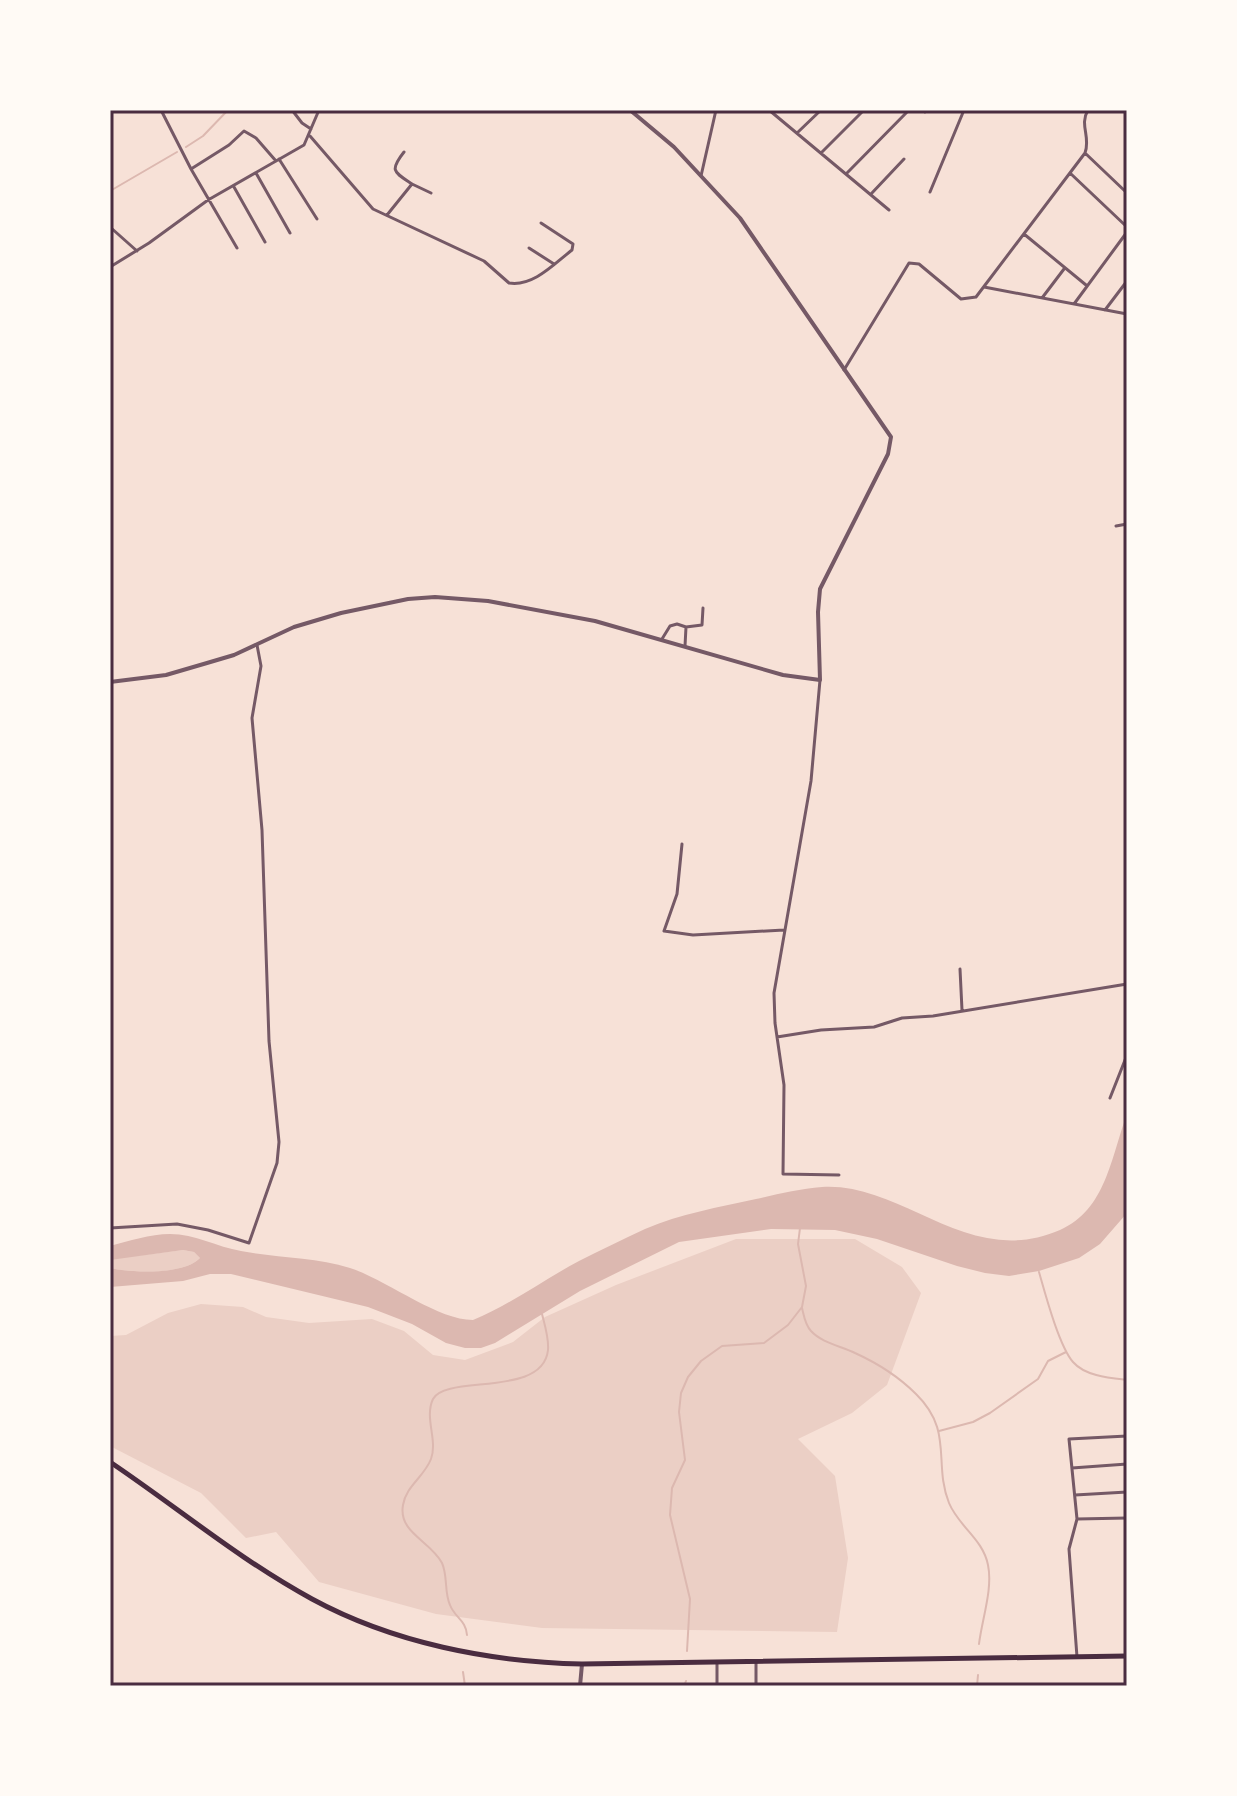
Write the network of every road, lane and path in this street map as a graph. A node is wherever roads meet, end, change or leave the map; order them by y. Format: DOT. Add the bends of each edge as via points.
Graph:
graph roads {
  1 [pos="161,110"];
  2 [pos="292,110"];
  3 [pos="319,110"];
  4 [pos="630,110"];
  5 [pos="716,110"];
  6 [pos="821,110"];
  7 [pos="864,110"];
  8 [pos="909,110"];
  9 [pos="964,110"];
  10 [pos="1088,110"];
  11 [pos="773,111"];
  12 [pos="311,129"];
  13 [pos="797,133"];
  14 [pos="310,136"];
  15 [pos="404,152"];
  16 [pos="821,153"];
  17 [pos="1085,153"];
  18 [pos="904,159"];
  19 [pos="278,160"];
  20 [pos="191,169"];
  21 [pos="256,173"];
  22 [pos="847,173"];
  23 [pos="1070,173"];
  24 [pos="701,176"];
  25 [pos="412,184"];
  26 [pos="234,187"];
  27 [pos="930,192"];
  28 [pos="431,193"];
  29 [pos="1127,193"];
  30 [pos="871,194"];
  31 [pos="208,200"];
  32 [pos="889,210"];
  33 [pos="387,215"];
  34 [pos="317,219"];
  35 [pos="541,223"];
  36 [pos="110,227"];
  37 [pos="1127,229"];
  38 [pos="290,233"];
  39 [pos="1024,234"];
  40 [pos="265,242"];
  41 [pos="237,248"];
  42 [pos="529,248"];
  43 [pos="137,251"];
  44 [pos="554,264"];
  45 [pos="111,266"];
  46 [pos="1065,268"];
  47 [pos="1127,281"];
  48 [pos="1087,286"];
  49 [pos="984,287"];
  50 [pos="1042,298"];
  51 [pos="1074,304"];
  52 [pos="1105,310"];
  53 [pos="1127,314"];
  54 [pos="844,370"];
  55 [pos="1127,524"];
  56 [pos="1116,526"];
  57 [pos="703,608"];
  58 [pos="686,627"];
  59 [pos="662,639"];
  60 [pos="257,645"];
  61 [pos="685,646"];
  62 [pos="820,680"];
  63 [pos="110,682"];
  64 [pos="682,844"];
  65 [pos="784,930"];
  66 [pos="960,969"];
  67 [pos="1127,984"];
  68 [pos="962,1010"];
  69 [pos="777,1037"];
  70 [pos="1127,1055"];
  71 [pos="1110,1098"];
  72 [pos="839,1175"];
  73 [pos="110,1228"];
  74 [pos="1127,1436"];
  75 [pos="110,1462"];
  76 [pos="1127,1464"];
  77 [pos="1072,1468"];
  78 [pos="1127,1492"];
  79 [pos="1075,1495"];
  80 [pos="1127,1518"];
  81 [pos="1077,1519"];
  82 [pos="1127,1656"];
  83 [pos="1077,1657"];
  84 [pos="756,1661"];
  85 [pos="717,1662"];
  86 [pos="582,1664"];
  87 [pos="580,1686"];
  88 [pos="717,1686"];
  89 [pos="756,1686"];
  1 -- 20 [label="street"];
  2 -- 12 [label="street"];
  3 -- 12 [label="street"];
  4 -- 24 [label="street"];
  5 -- 24 [label="street"];
  6 -- 13 [label="street"];
  7 -- 16 [label="street"];
  8 -- 22 [label="street"];
  9 -- 27 [label="street"];
  10 -- 17 [label="street" via="1083,122"];
  11 -- 13 [label="street"];
  12 -- 14 [label="street"];
  13 -- 16 [label="street"];
  14 -- 19 [label="street"];
  14 -- 33 [label="street" via="364,201"];
  15 -- 25 [label="street" via="394,169"];
  16 -- 22 [label="street"];
  17 -- 23 [label="street"];
  17 -- 29 [label="street"];
  18 -- 30 [label="street"];
  19 -- 20 [label="street" via="244,131"];
  19 -- 21 [label="street"];
  19 -- 34 [label="street"];
  20 -- 31 [label="street"];
  21 -- 26 [label="street"];
  21 -- 38 [label="street"];
  22 -- 30 [label="street"];
  23 -- 37 [label="street"];
  23 -- 39 [label="street"];
  24 -- 54 [label="street" via="740,218"];
  25 -- 28 [label="street"];
  25 -- 33 [label="street"];
  26 -- 31 [label="street"];
  26 -- 40 [label="street"];
  30 -- 32 [label="street"];
  31 -- 41 [label="street"];
  31 -- 43 [label="street"];
  33 -- 44 [label="street" via="484,261 509,283 532,280"];
  35 -- 44 [label="street" via="573,244"];
  36 -- 43 [label="street"];
  37 -- 48 [label="street"];
  39 -- 46 [label="street"];
  39 -- 49 [label="street"];
  42 -- 44 [label="street"];
  43 -- 45 [label="street"];
  46 -- 48 [label="street"];
  46 -- 50 [label="street"];
  47 -- 52 [label="street"];
  48 -- 51 [label="street"];
  49 -- 50 [label="street"];
  49 -- 54 [label="street" via="976,297 961,299 919,264 909,263"];
  50 -- 51 [label="street"];
  51 -- 52 [label="street"];
  52 -- 53 [label="street"];
  54 -- 62 [label="street" via="888,432 891,445 820,589"];
  55 -- 56 [label="street"];
  57 -- 58 [label="street" via="702,625"];
  58 -- 59 [label="street" via="670,626"];
  58 -- 61 [label="street"];
  59 -- 60 [label="street" via="488,601 435,597 311,621"];
  59 -- 61 [label="street"];
  60 -- 63 [label="street" via="166,675"];
  60 -- 73 [label="street" via="261,666 252,718 277,1163 249,1243 177,1224"];
  61 -- 62 [label="street" via="783,675"];
  62 -- 65 [label="street" via="811,781"];
  64 -- 65 [label="street" via="677,894 664,931 693,935"];
  65 -- 69 [label="street" via="774,993"];
  66 -- 68 [label="street"];
  67 -- 68 [label="street"];
  68 -- 69 [label="street" via="874,1027"];
  69 -- 72 [label="street" via="784,1085 783,1174"];
  70 -- 71 [label="street"];
  74 -- 77 [label="street" via="1069,1439"];
  75 -- 86 [label="highway" via="253,1563 335,1611 477,1654"];
  76 -- 77 [label="street"];
  77 -- 79 [label="street"];
  78 -- 79 [label="street"];
  79 -- 81 [label="street"];
  80 -- 81 [label="street"];
  81 -- 83 [label="street" via="1069,1549"];
  82 -- 83 [label="highway"];
  83 -- 84 [label="highway"];
  84 -- 85 [label="highway"];
  84 -- 89 [label="street"];
  85 -- 86 [label="highway"];
  85 -- 88 [label="street"];
  86 -- 87 [label="street"];
}
